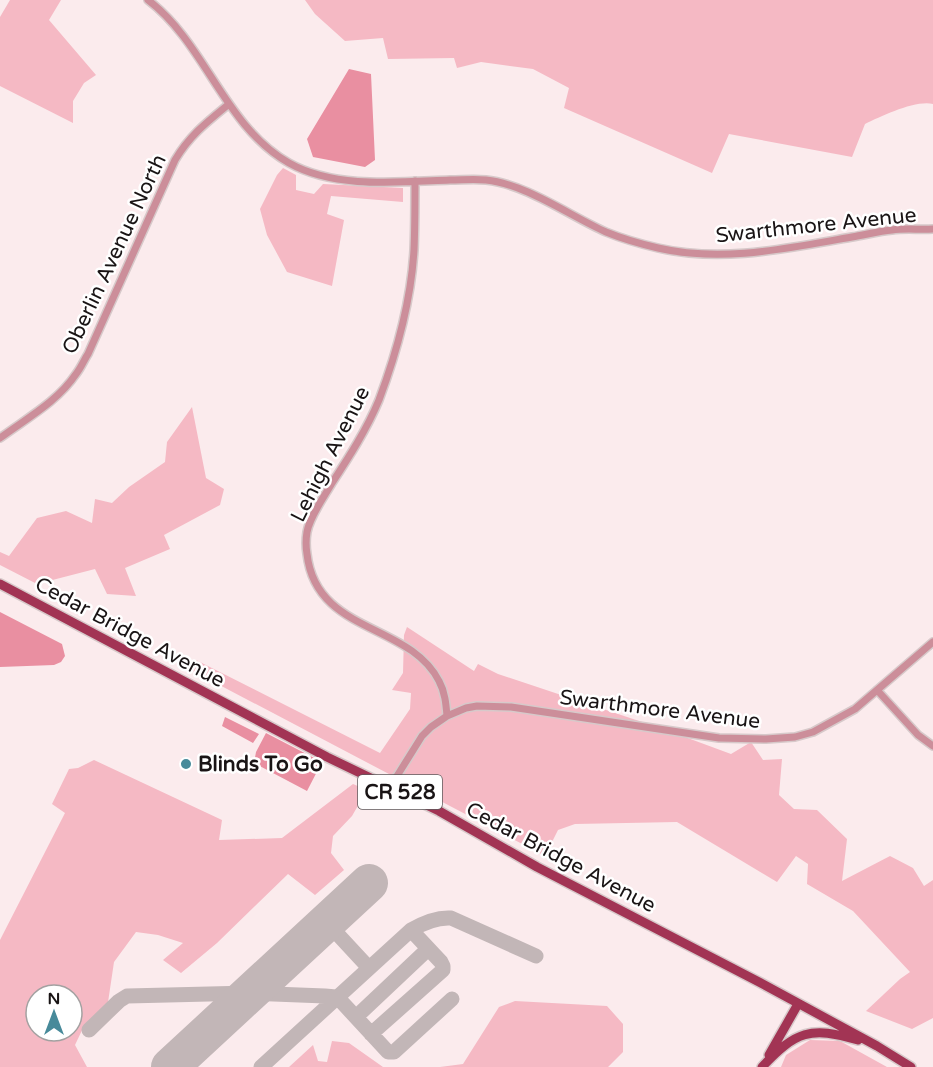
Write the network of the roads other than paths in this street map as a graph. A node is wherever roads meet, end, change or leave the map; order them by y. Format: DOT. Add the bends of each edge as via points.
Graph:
graph roads {
  1 [pos="148,0"];
  2 [pos="229,104"];
  3 [pos="415,181"];
  4 [pos="933,229"];
  5 [pos="0,438"];
  6 [pos="0,584"];
  7 [pos="933,642"];
  8 [pos="877,690"];
  9 [pos="447,716"];
  10 [pos="933,746"];
  11 [pos="387,786"];
  12 [pos="798,1004"];
  13 [pos="877,1046"];
  14 [pos="762,1067"];
  15 [pos="911,1067"];
  1 -- 2 [label="street, Swarthmore Avenue" via="184,36"];
  2 -- 3 [label="street, Swarthmore Avenue" via="265,145 289,163 316,175 347,180"];
  2 -- 5 [label="street, Oberlin Avenue North" via="191,137 175,160 77,374 51,401"];
  3 -- 4 [label="street, Swarthmore Avenue" via="503,183 619,237 659,249 697,254 755,253 892,230"];
  3 -- 9 [label="street, Lehigh Avenue" via="414,250 397,345 373,412 312,518 306,552 312,577 328,601 415,653 434,672 445,695"];
  6 -- 11 [label="main road, Cedar Bridge Avenue / CR 528"];
  7 -- 8 [label="street, Swarthmore Avenue"];
  8 -- 9 [label="street, Swarthmore Avenue" via="855,709 813,732 766,739 719,738 511,707 477,706"];
  8 -- 10 [label="street"];
  9 -- 11 [label="street, Swarthmore Avenue" via="422,736"];
  11 -- 12 [label="main road, Cedar Bridge Avenue / CR 528"];
  12 -- 13 [label="main road, Cedar Bridge Avenue / CR 528"];
  12 -- 14 [label="main road"];
  13 -- 14 [label="main road" via="830,1033 808,1034 780,1048"];
  13 -- 15 [label="main road, Cedar Bridge Avenue / CR 528"];
}
